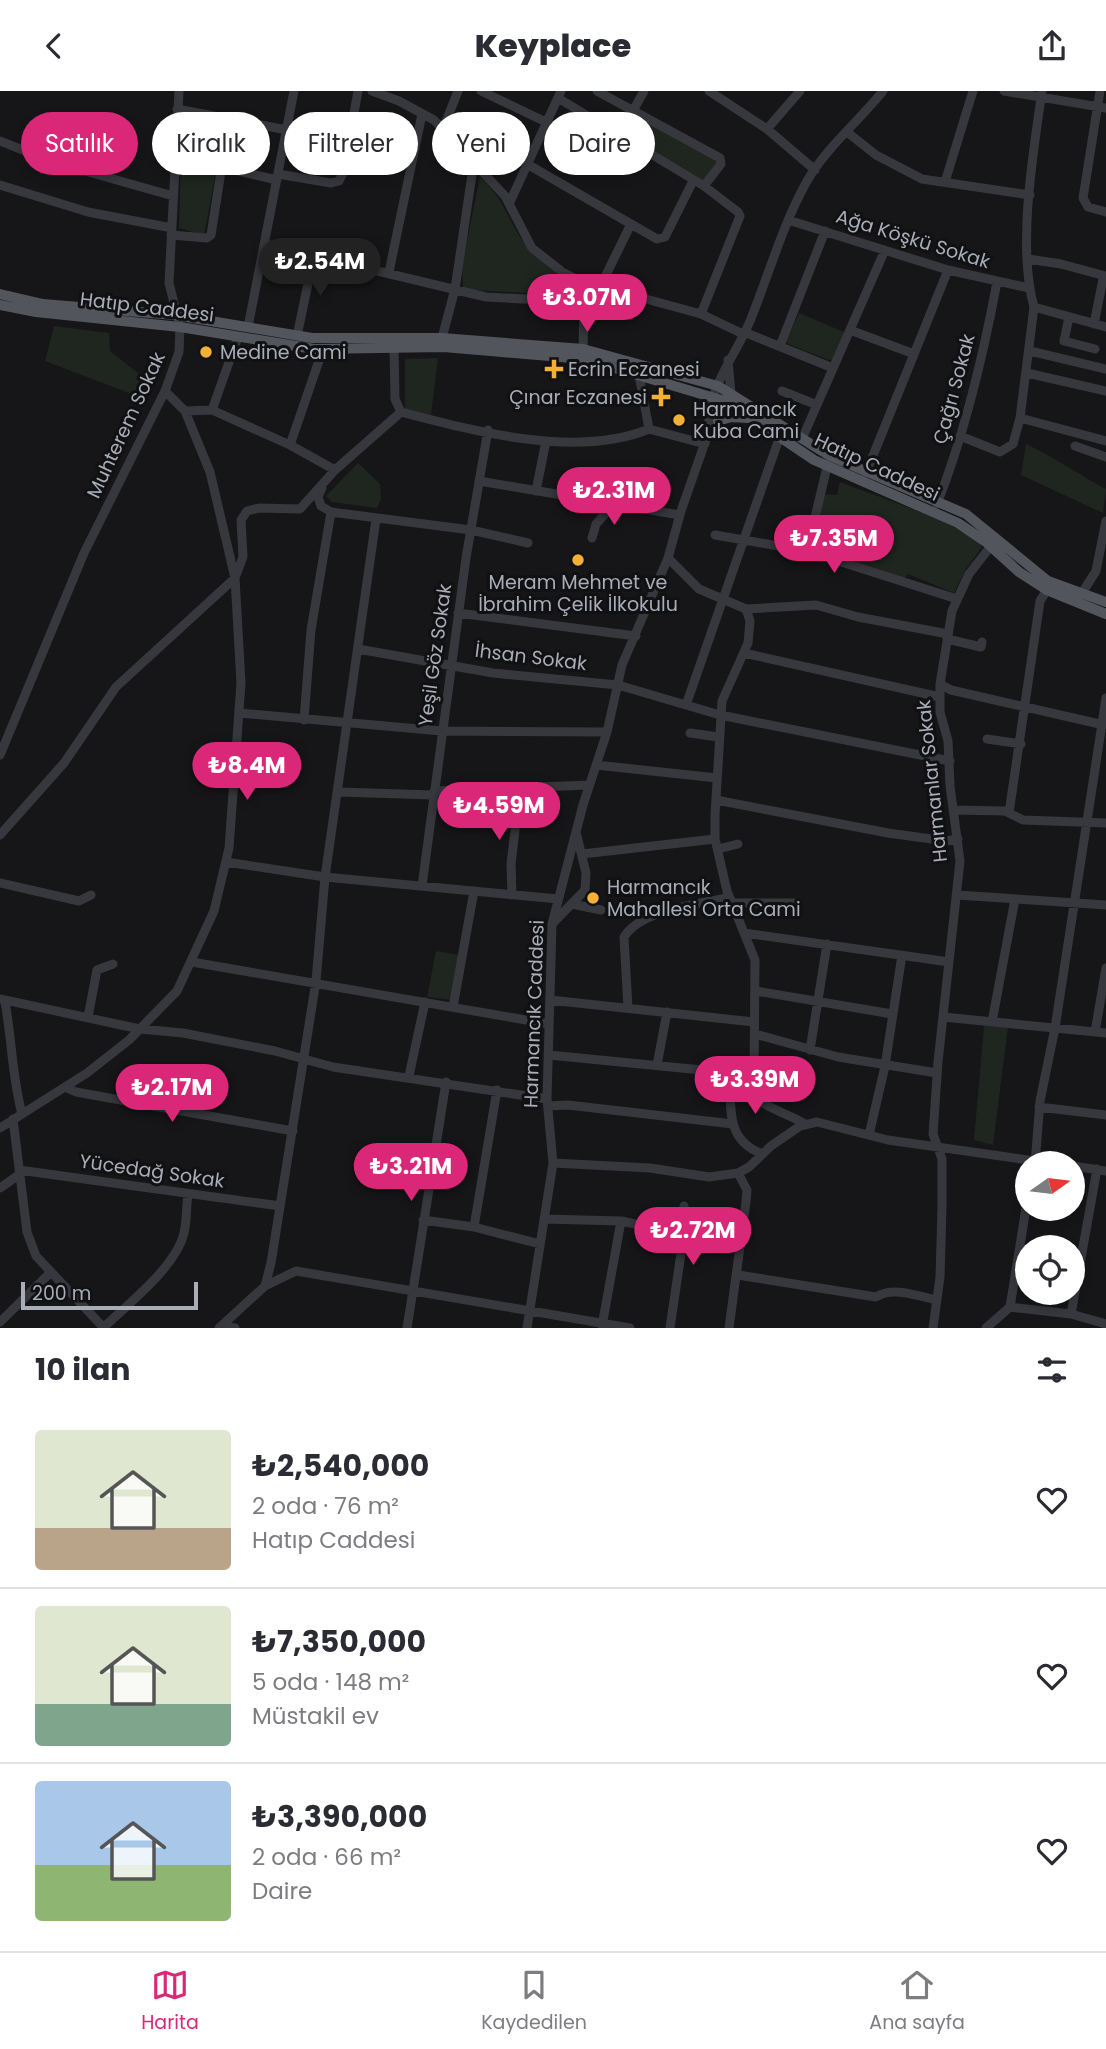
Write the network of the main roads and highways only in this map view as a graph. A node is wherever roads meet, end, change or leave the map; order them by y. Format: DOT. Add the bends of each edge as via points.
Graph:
graph roads {
  1 [pos="0,294"];
  2 [pos="0,305"];
  3 [pos="716,391"];
  4 [pos="729,398"];
  5 [pos="754,418"];
  6 [pos="718,421"];
  7 [pos="1106,601"];
  8 [pos="1106,614"];
  1 -- 3 [label="main road, Hatıp Caddesi" via="43,304 175,315 297,336 442,338 583,349"];
  2 -- 3 [label="main road, Hatıp Caddesi" via="323,349 444,347 584,359"];
  3 -- 4 [label="main road, Hatıp Caddesi"];
  4 -- 5 [label="main road, Hatıp Caddesi"];
  4 -- 7 [label="main road, Hatıp Caddesi" via="831,457 966,514 1048,581"];
  5 -- 6 [label="main road"];
  5 -- 8 [label="main road, Hatıp Caddesi" via="827,467 958,523 1047,590"];
}
